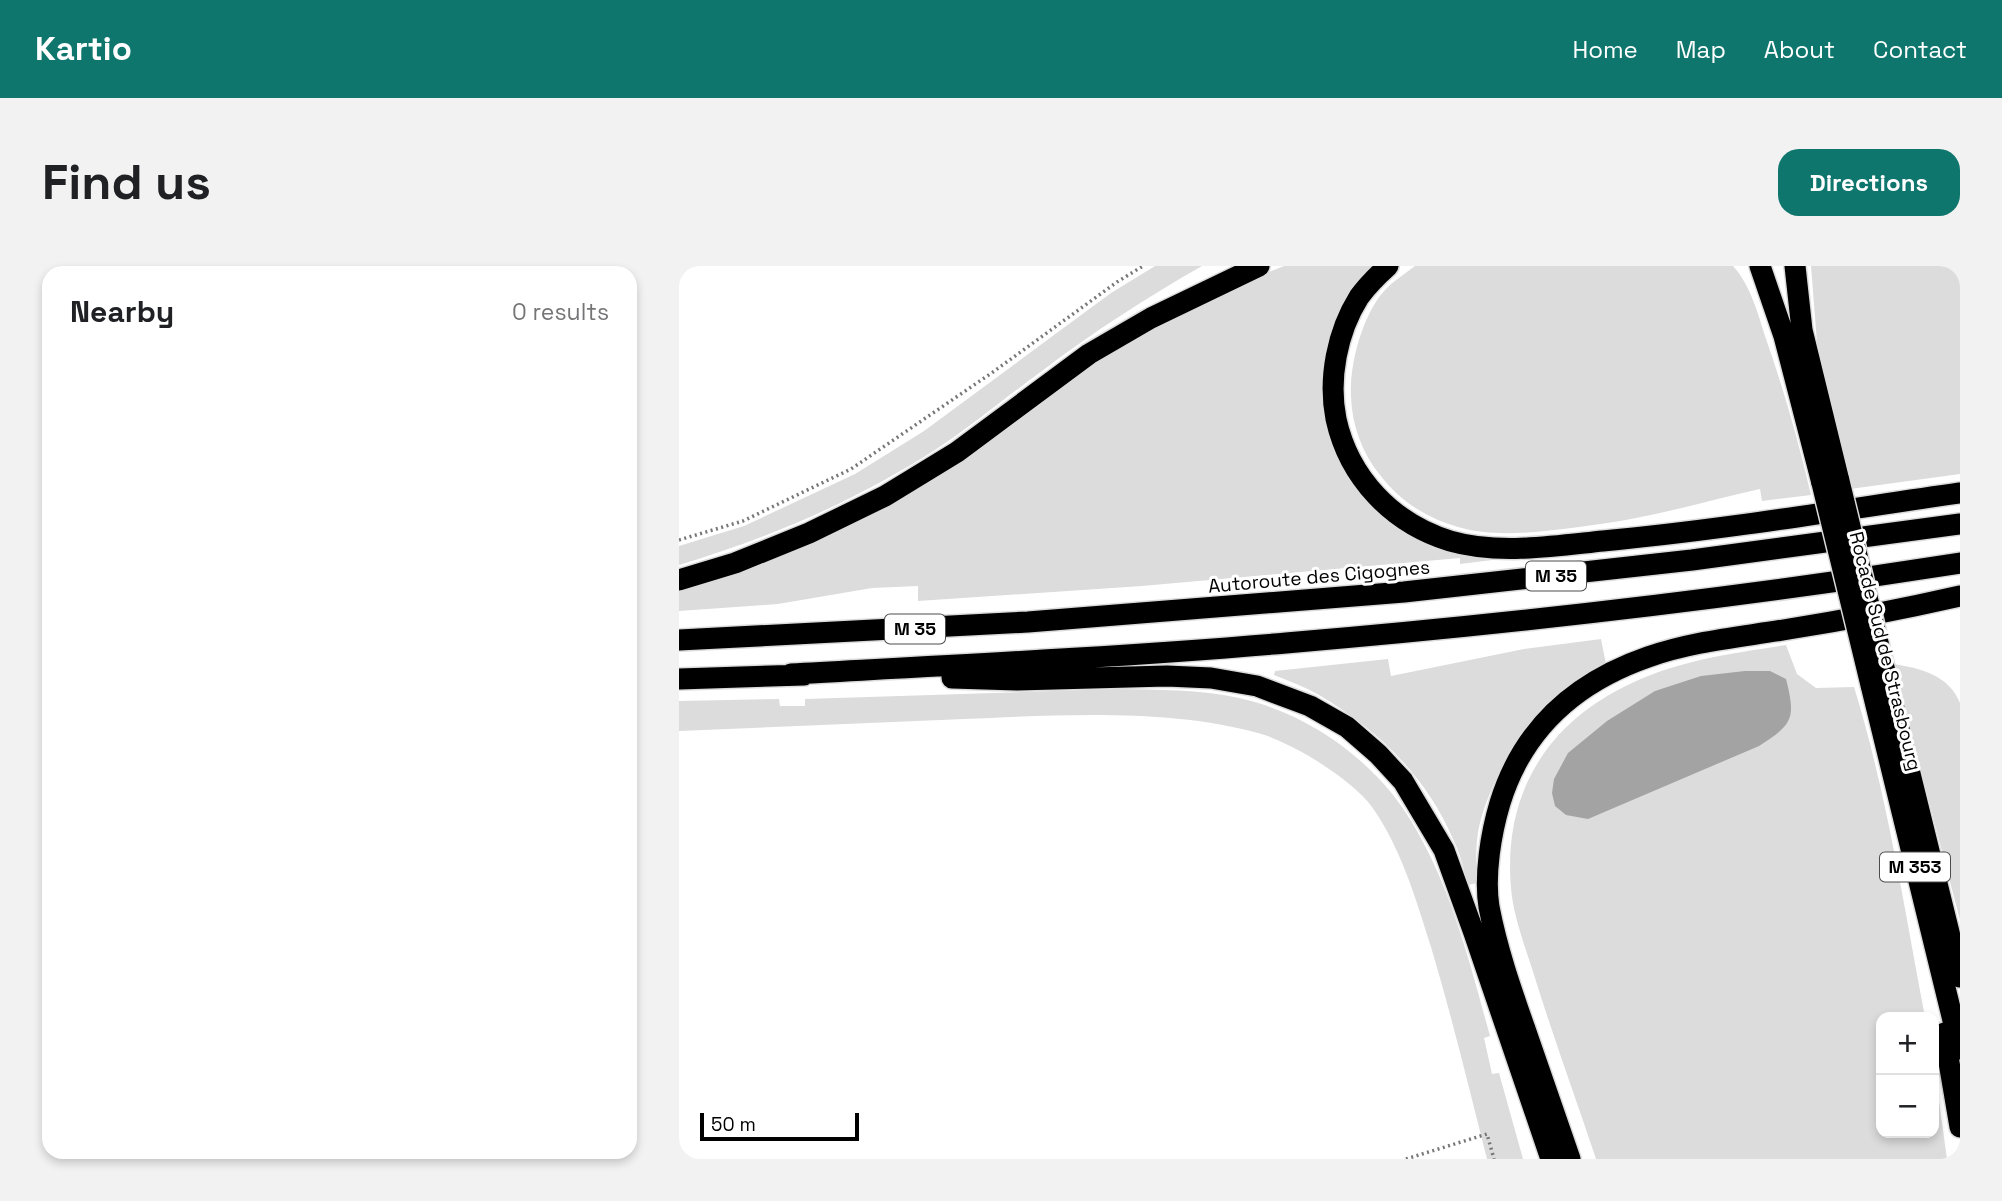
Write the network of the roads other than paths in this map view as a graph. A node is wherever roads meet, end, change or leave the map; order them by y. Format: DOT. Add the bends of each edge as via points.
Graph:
graph roads {
  1 [pos="1259,266"];
  2 [pos="1388,266"];
  3 [pos="1760,266"];
  4 [pos="1795,266"];
  5 [pos="1830,482"];
  6 [pos="1960,493"];
  7 [pos="1960,524"];
  8 [pos="1960,563"];
  9 [pos="679,580"];
  10 [pos="1960,596"];
  11 [pos="679,640"];
  12 [pos="791,674"];
  13 [pos="679,679"];
  14 [pos="1880,684"];
  15 [pos="1922,898"];
  16 [pos="1960,977"];
  17 [pos="1501,1014"];
  18 [pos="1960,1049"];
  19 [pos="1552,1105"];
  20 [pos="1960,1127"];
  21 [pos="1539,1159"];
  22 [pos="1551,1159"];
  23 [pos="1570,1159"];
  24 [pos="1578,1159"];
  1 -- 9 [label="highway" via="1089,354 957,452 885,496 809,533"];
  2 -- 6 [label="highway" via="1360,296 1346,324 1337,352 1334,407 1359,476 1376,497 1423,531 1483,547 1554,545"];
  3 -- 5 [label="highway, Rocade Sud de Strasbourg / M 353"];
  4 -- 5 [label="highway, Rocade Sud de Strasbourg / M 353"];
  5 -- 14 [label="highway, Rocade Sud de Strasbourg / M 353, bridge"];
  7 -- 11 [label="highway, Autoroute des Cigognes / M 35" via="1404,592 1028,622"];
  8 -- 12 [label="highway, M 35" via="1789,588 1409,632 1093,658"];
  10 -- 19 [label="highway" via="1650,656 1609,672 1573,695 1540,725 1506,785 1493,825 1489,904 1500,955"];
  12 -- 13 [label="highway, M 35"];
  12 -- 17 [label="highway" via="1017,680 1212,678 1257,686 1310,706 1347,727 1378,754 1420,808 1444,850"];
  14 -- 15 [label="highway, Rocade Sud de Strasbourg / M 353"];
  14 -- 16 [label="highway, Rocade Sud de Strasbourg / M 353"];
  15 -- 18 [label="highway, Rocade Sud de Strasbourg / M 353"];
  15 -- 20 [label="highway"];
  17 -- 21 [label="highway"];
  17 -- 22 [label="highway"];
  19 -- 23 [label="highway"];
  19 -- 24 [label="highway"];
}
